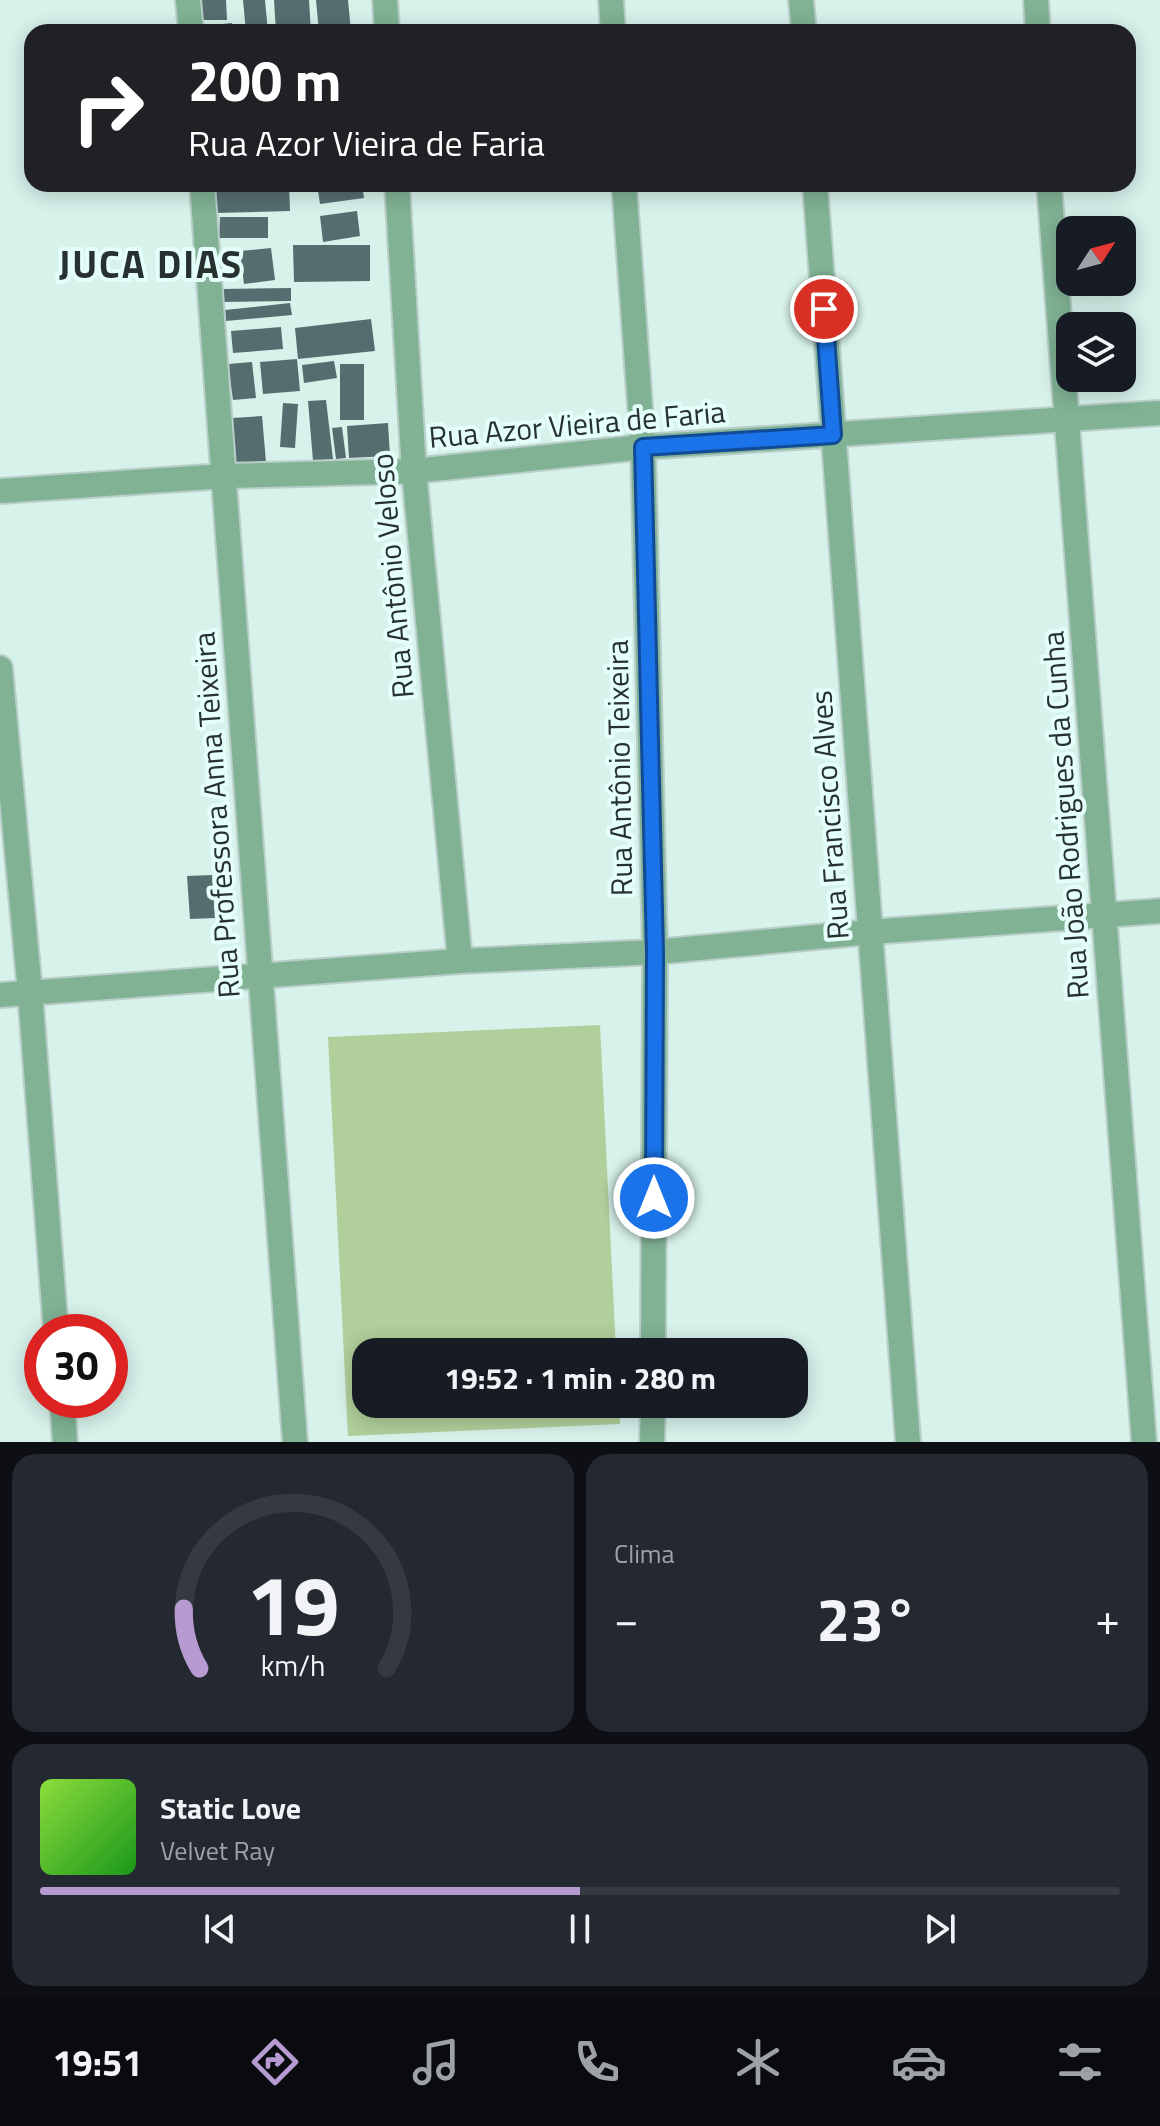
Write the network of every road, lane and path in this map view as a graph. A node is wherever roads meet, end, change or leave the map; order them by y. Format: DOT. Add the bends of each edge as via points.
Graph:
graph roads {
  1 [pos="188,0"];
  2 [pos="385,0"];
  3 [pos="611,0"];
  4 [pos="801,0"];
  5 [pos="1036,0"];
  6 [pos="190,24"];
  7 [pos="386,24"];
  8 [pos="612,24"];
  9 [pos="803,24"];
  10 [pos="1038,24"];
  11 [pos="203,192"];
  12 [pos="397,192"];
  13 [pos="625,192"];
  14 [pos="816,192"];
  15 [pos="1050,192"];
  16 [pos="1160,413"];
  17 [pos="1067,419"];
  18 [pos="833,435"];
  19 [pos="643,447"];
  20 [pos="414,471"];
  21 [pos="224,476"];
  22 [pos="0,491"];
  23 [pos="0,668"];
  24 [pos="1160,911"];
  25 [pos="1104,915"];
  26 [pos="870,932"];
  27 [pos="655,952"];
  28 [pos="460,961"];
  29 [pos="260,976"];
  30 [pos="30,992"];
  31 [pos="0,995"];
  32 [pos="55,1314"];
  33 [pos="653,1338"];
  34 [pos="63,1418"];
  35 [pos="653,1418"];
  36 [pos="65,1442"];
  37 [pos="295,1442"];
  38 [pos="652,1442"];
  39 [pos="908,1442"];
  40 [pos="1144,1442"];
  1 -- 6 [label="street"];
  2 -- 7 [label="street"];
  3 -- 8 [label="street"];
  4 -- 9 [label="street"];
  5 -- 10 [label="street"];
  11 -- 21 [label="street, Rua Professora Anna Teixeira"];
  12 -- 20 [label="street, Rua Antônio Veloso"];
  13 -- 19 [label="street, Rua Antônio Teixeira"];
  14 -- 18 [label="street, Rua Francisco Alves"];
  15 -- 17 [label="street, Rua João Rodrigues da Cunha"];
  16 -- 17 [label="street, Rua Azor Vieira de Faria"];
  17 -- 18 [label="street, Rua Azor Vieira de Faria"];
  17 -- 25 [label="street, Rua João Rodrigues da Cunha"];
  18 -- 19 [label="street, Rua Azor Vieira de Faria"];
  18 -- 26 [label="street, Rua Francisco Alves"];
  19 -- 20 [label="street, Rua Azor Vieira de Faria"];
  19 -- 27 [label="street, Rua Antônio Teixeira"];
  20 -- 21 [label="street, Rua Azor Vieira de Faria"];
  20 -- 28 [label="street, Rua Antônio Veloso"];
  21 -- 22 [label="street, Rua Azor Vieira de Faria"];
  21 -- 29 [label="street, Rua Professora Anna Teixeira"];
  23 -- 30 [label="street"];
  24 -- 25 [label="street"];
  25 -- 26 [label="street"];
  25 -- 40 [label="street, Rua João Rodrigues da Cunha"];
  26 -- 27 [label="street"];
  26 -- 39 [label="street, Rua Francisco Alves"];
  27 -- 28 [label="street"];
  27 -- 33 [label="street, Rua Antônio Teixeira"];
  28 -- 29 [label="street"];
  29 -- 30 [label="street"];
  29 -- 37 [label="street, Rua Professora Anna Teixeira"];
  30 -- 31 [label="street"];
  30 -- 32 [label="street"];
  34 -- 36 [label="street"];
  35 -- 38 [label="street"];
}
